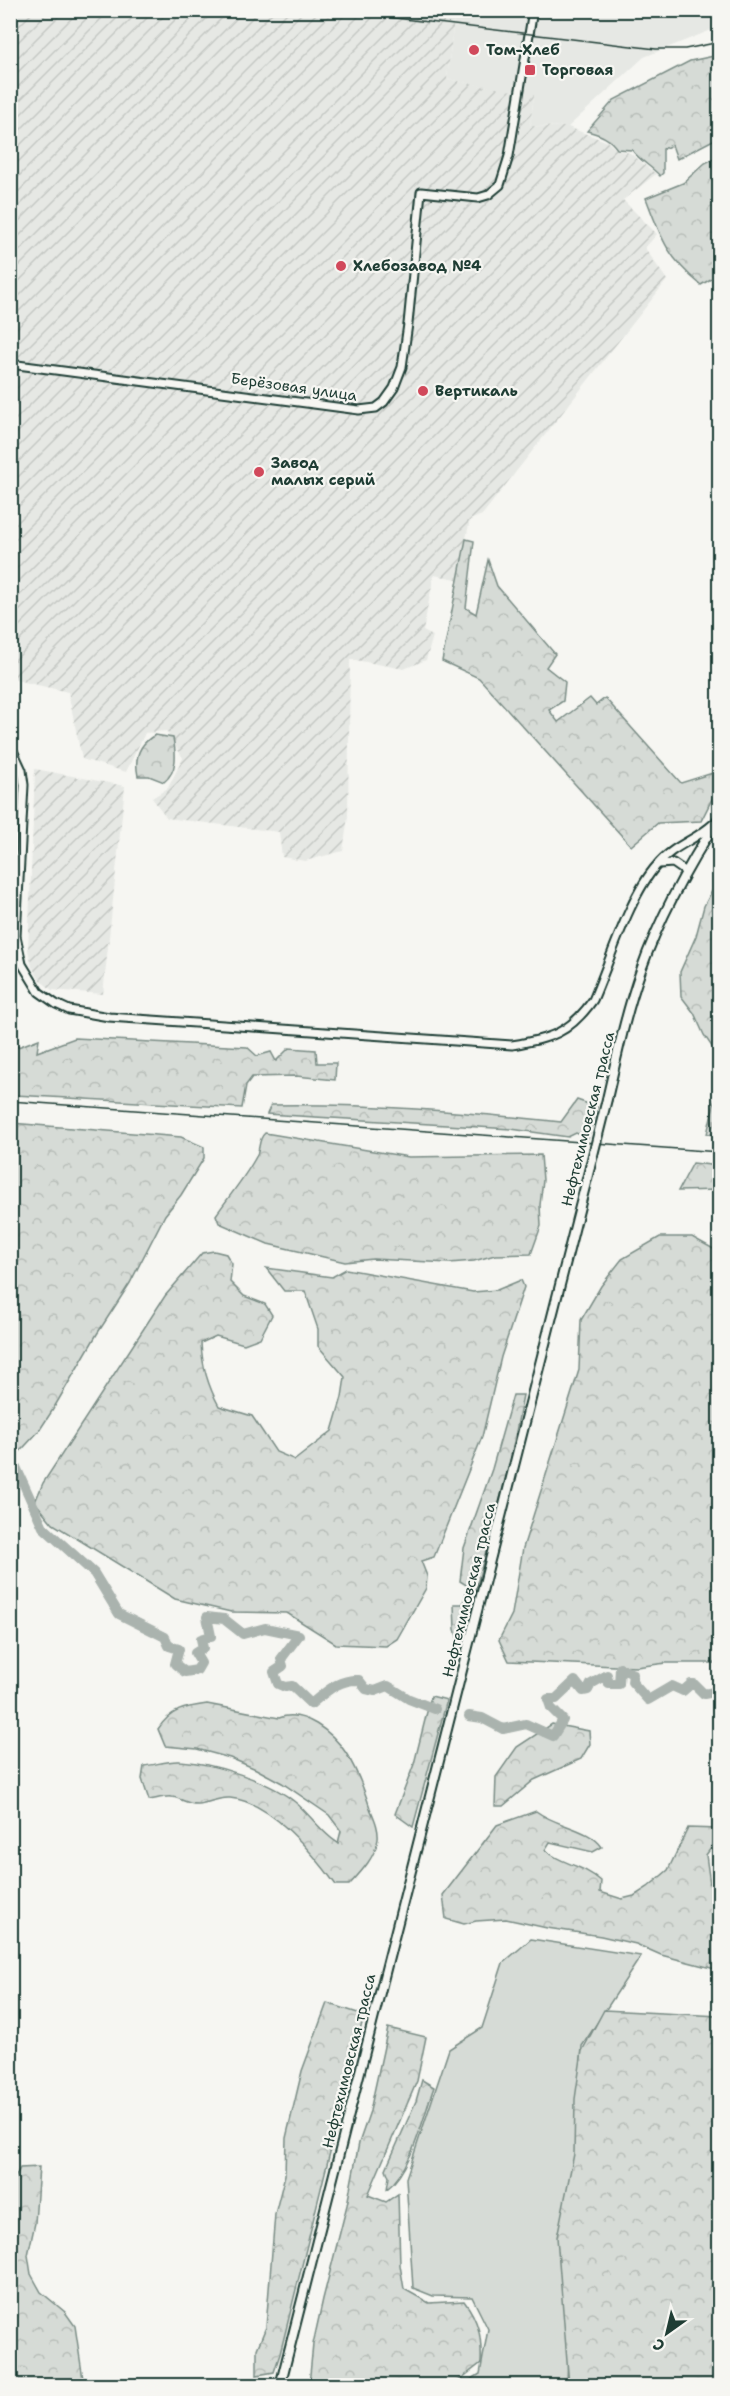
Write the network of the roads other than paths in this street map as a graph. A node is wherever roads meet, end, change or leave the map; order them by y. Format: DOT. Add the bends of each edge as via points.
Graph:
graph roads {
  1 [pos="533,10"];
  2 [pos="10,364"];
  3 [pos="10,744"];
  4 [pos="718,818"];
  5 [pos="657,864"];
  6 [pos="686,872"];
  7 [pos="280,2385"];
  1 -- 2 [label="street, Берёзовая улица" via="510,156 500,185 477,198 421,192 402,367 391,395 376,408 359,410"];
  3 -- 5 [label="street" via="24,785 16,944 25,972 39,992 69,1010 109,1017 512,1045 539,1040 558,1034 582,1016 593,1000 644,882"];
  4 -- 5 [label="street"];
  4 -- 6 [label="main road, Нефтехимовская трасса"];
  5 -- 6 [label="street" via="673,863"];
  6 -- 7 [label="main road, Нефтехимовская трасса, bridge" via="656,933 629,1010"];
}
